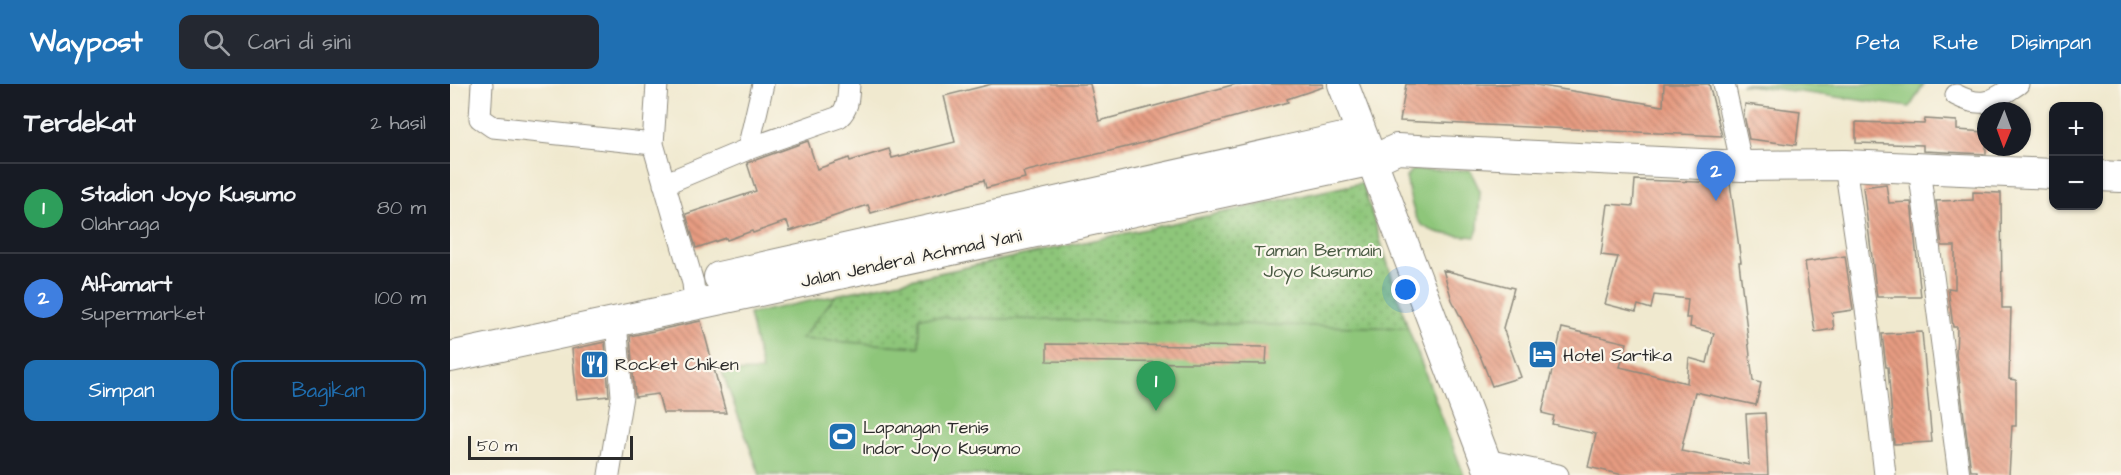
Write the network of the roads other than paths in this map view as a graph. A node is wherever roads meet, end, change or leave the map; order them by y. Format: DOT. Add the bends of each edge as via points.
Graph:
graph roads {
  1 [pos="482,84"];
  2 [pos="657,84"];
  3 [pos="763,84"];
  4 [pos="849,84"];
  5 [pos="1343,84"];
  6 [pos="1724,84"];
  7 [pos="2018,84"];
  8 [pos="1956,95"];
  9 [pos="653,144"];
  10 [pos="1377,147"];
  11 [pos="748,149"];
  12 [pos="1845,165"];
  13 [pos="1742,166"];
  14 [pos="1919,168"];
  15 [pos="2049,174"];
  16 [pos="2103,176"];
  17 [pos="2121,177"];
  18 [pos="664,184"];
  19 [pos="694,293"];
  20 [pos="616,321"];
  21 [pos="450,339"];
  22 [pos="450,357"];
  23 [pos="1489,468"];
  24 [pos="609,475"];
  25 [pos="1558,475"];
  26 [pos="1885,475"];
  27 [pos="1959,475"];
  1 -- 9 [label="street" via="480,118 493,127"];
  2 -- 9 [label="street"];
  3 -- 11 [label="street"];
  4 -- 11 [label="street" via="845,112 839,117"];
  5 -- 10 [label="main road"];
  6 -- 13 [label="street"];
  7 -- 8 [label="street" via="1980,104"];
  9 -- 18 [label="street"];
  10 -- 13 [label="main road, Jalan Jenderal Achmad Yani"];
  10 -- 19 [label="main road, Jalan Jenderal Achmad Yani"];
  10 -- 23 [label="main road"];
  11 -- 18 [label="street"];
  12 -- 13 [label="main road, Jalan Jenderal Achmad Yani"];
  12 -- 14 [label="main road, Jalan Jenderal Achmad Yani"];
  12 -- 26 [label="street"];
  14 -- 15 [label="main road, Jalan Jenderal Achmad Yani"];
  14 -- 27 [label="street"];
  16 -- 17 [label="main road"];
  18 -- 19 [label="street"];
  19 -- 20 [label="main road, Jalan Jenderal Achmad Yani"];
  19 -- 21 [label="main road, Jalan Jenderal Achmad Yani"];
  20 -- 22 [label="main road, Jalan Jenderal Achmad Yani"];
  20 -- 24 [label="street" via="622,396"];
  23 -- 25 [label="street"];
}
